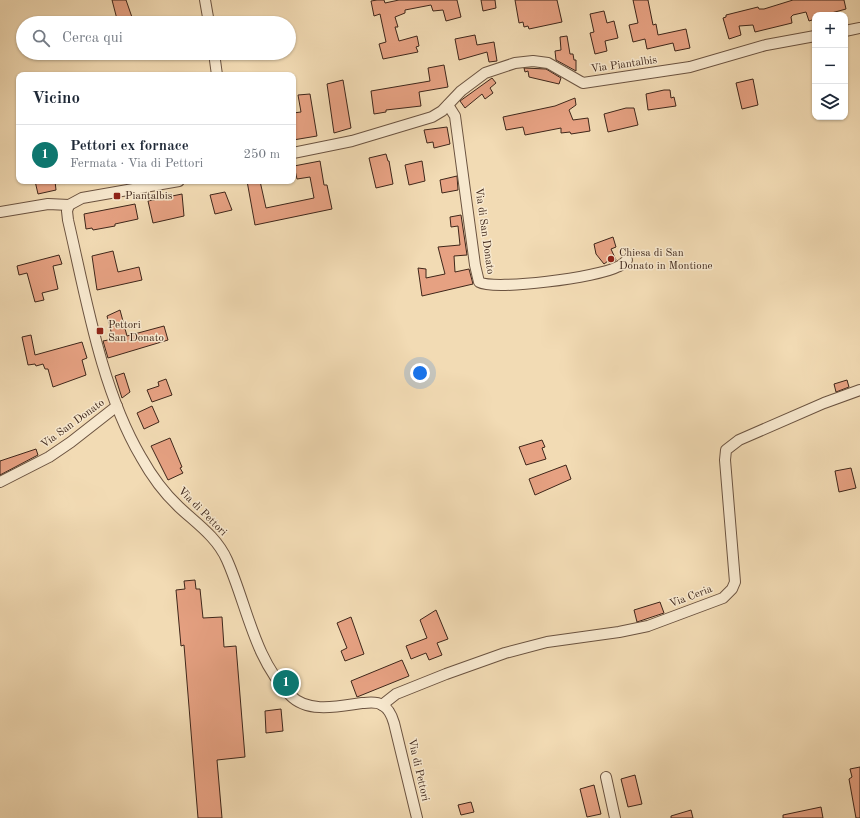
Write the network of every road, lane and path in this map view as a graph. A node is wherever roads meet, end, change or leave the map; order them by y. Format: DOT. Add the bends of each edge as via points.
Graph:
graph roads {
  1 [pos="205,0"];
  2 [pos="208,16"];
  3 [pos="860,28"];
  4 [pos="848,30"];
  5 [pos="812,37"];
  6 [pos="215,60"];
  7 [pos="217,72"];
  8 [pos="448,106"];
  9 [pos="296,152"];
  10 [pos="162,184"];
  11 [pos="69,206"];
  12 [pos="0,212"];
  13 [pos="627,260"];
  14 [pos="860,390"];
  15 [pos="117,406"];
  16 [pos="0,482"];
  17 [pos="382,705"];
  18 [pos="606,777"];
  19 [pos="417,818"];
  20 [pos="615,818"];
  1 -- 2 [label="street"];
  3 -- 4 [label="street"];
  5 -- 8 [label="street, Via Piantalbis" via="766,45 690,67 583,83 548,63 520,62 485,73 461,91"];
  6 -- 7 [label="street"];
  8 -- 9 [label="street, Via Piantalbis" via="423,121"];
  8 -- 13 [label="street, Via di San Donato" via="455,116 479,282 508,286 553,281 607,271 617,268"];
  10 -- 11 [label="street" via="82,198"];
  11 -- 12 [label="street" via="43,205"];
  11 -- 15 [label="street, Via di Pettori" via="68,220 83,285"];
  14 -- 17 [label="street, Via Ceria" via="739,440 726,450 735,582 723,598 648,626 547,642 505,653 396,694"];
  15 -- 16 [label="street, Via San Donato" via="49,457"];
  15 -- 17 [label="street, Via di Pettori" via="140,456 155,478 178,506 219,545 227,559 268,665 285,690 300,702 319,707 372,703"];
  17 -- 19 [label="street, Via di Pettori" via="394,723"];
  18 -- 20 [label="street"];
}
